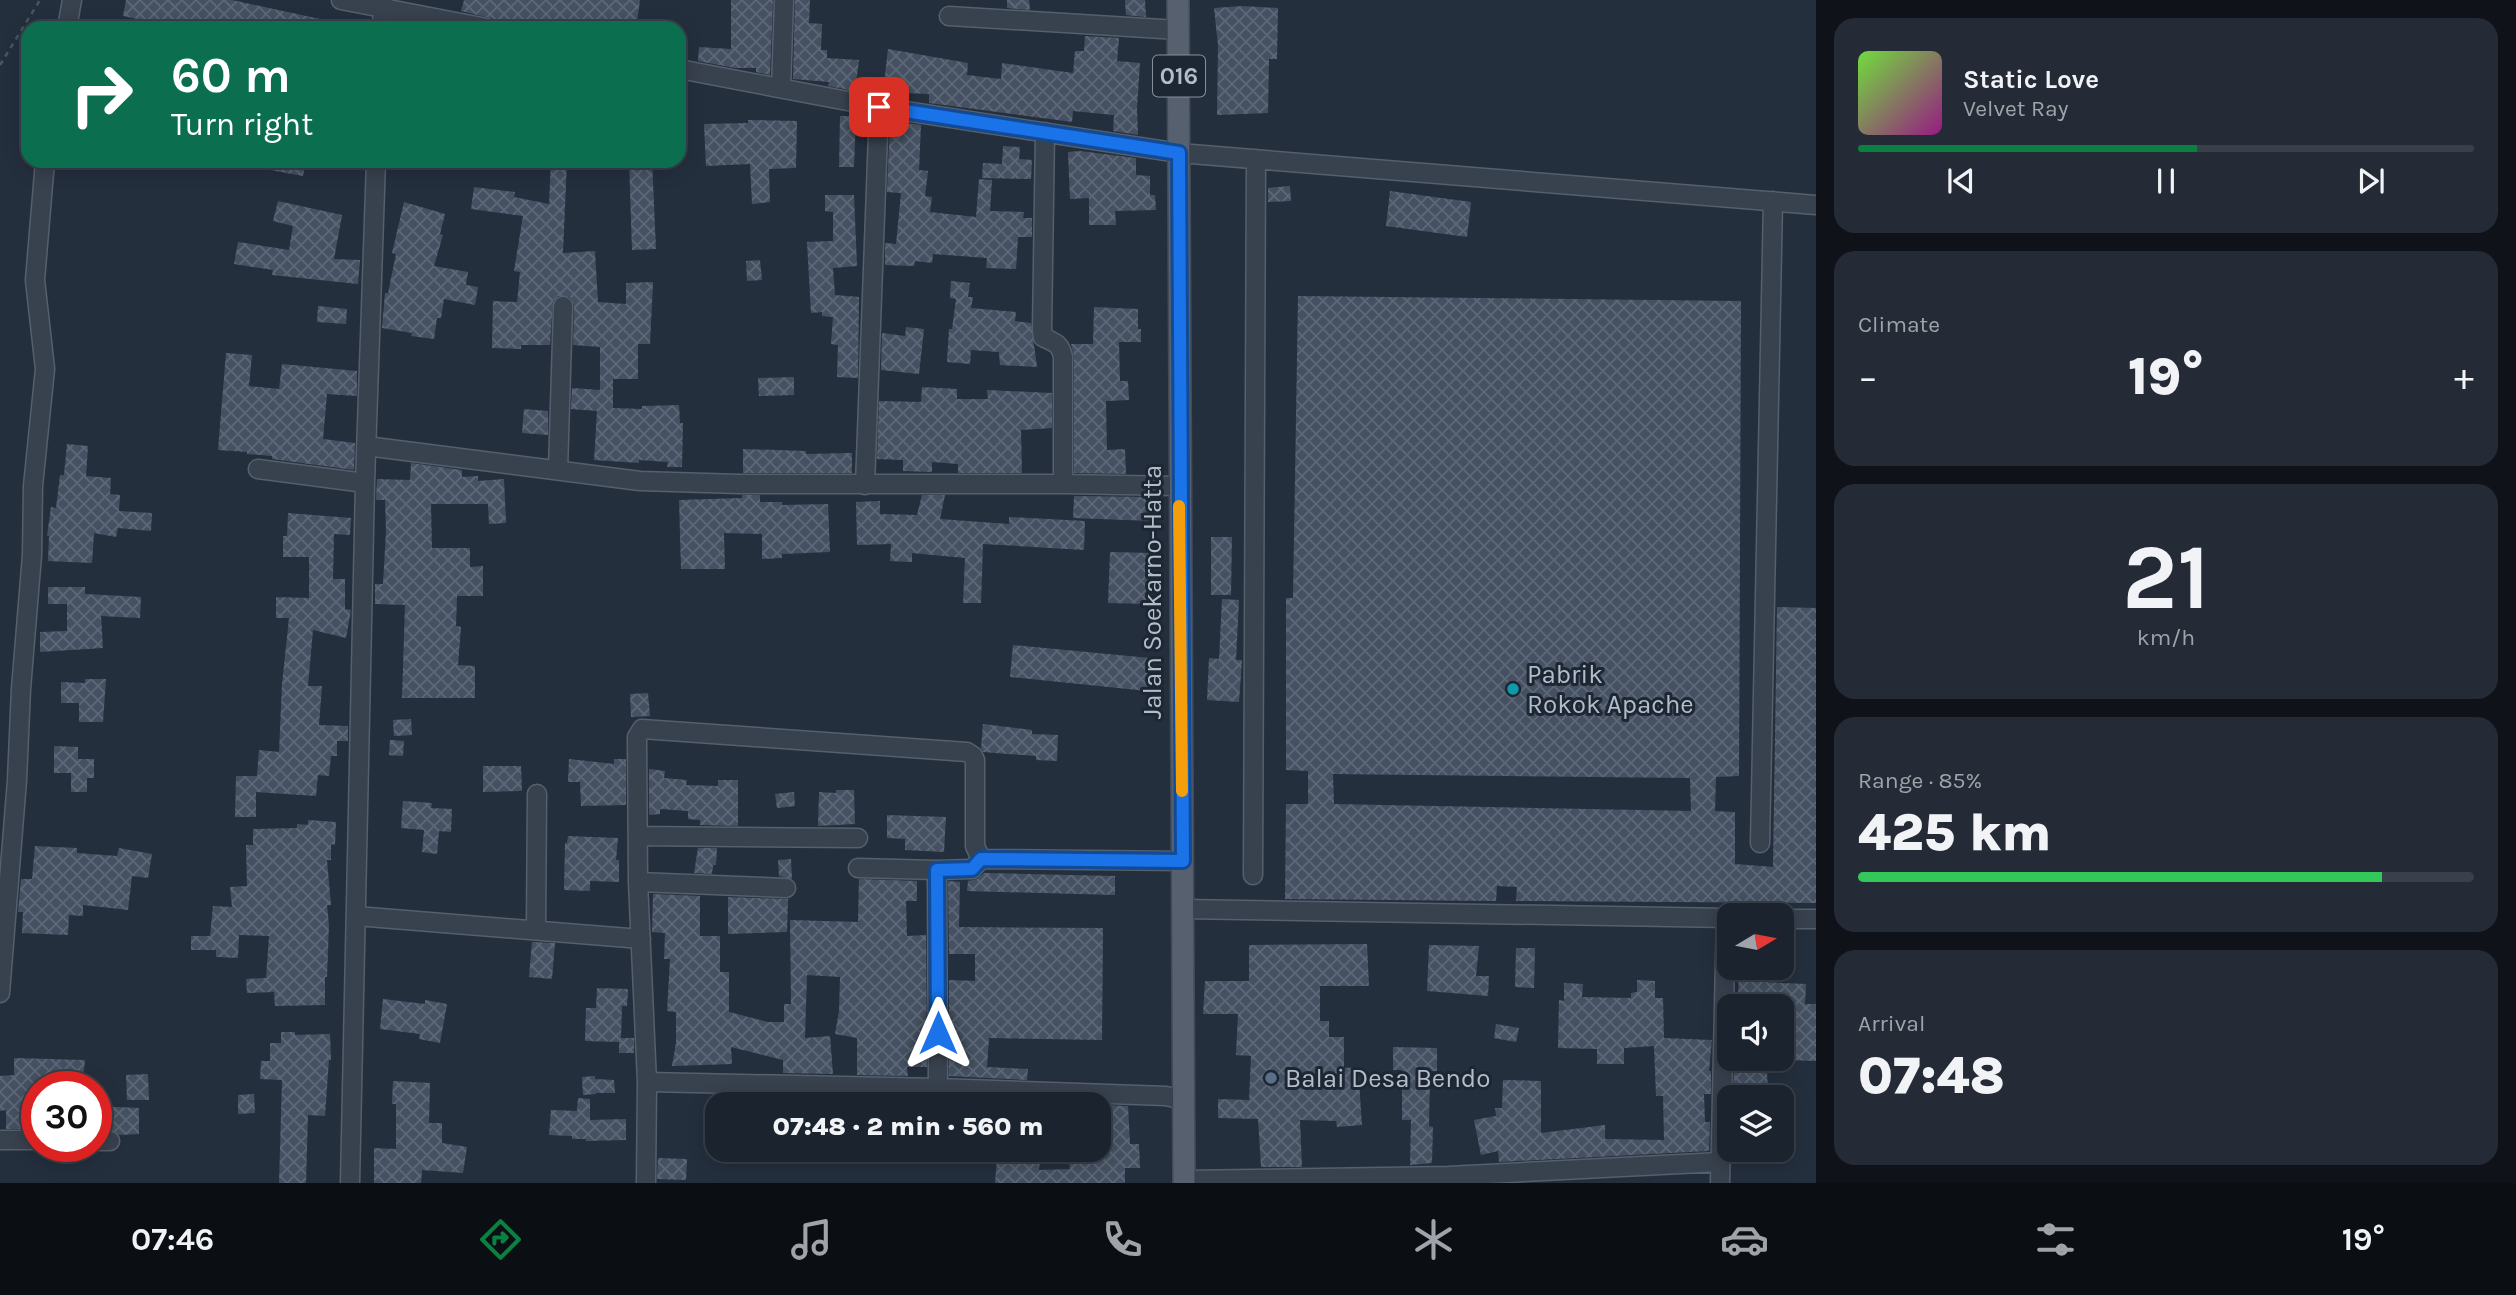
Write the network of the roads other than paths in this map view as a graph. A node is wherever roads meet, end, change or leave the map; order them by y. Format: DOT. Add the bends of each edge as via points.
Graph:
graph roads {
  1 [pos="72,0"];
  2 [pos="341,0"];
  3 [pos="783,0"];
  4 [pos="1178,0"];
  5 [pos="383,4"];
  6 [pos="949,16"];
  7 [pos="68,21"];
  8 [pos="457,21"];
  9 [pos="1178,30"];
  10 [pos="686,70"];
  11 [pos="781,89"];
  12 [pos="879,107"];
  13 [pos="1045,132"];
  14 [pos="1179,153"];
  15 [pos="1256,159"];
  16 [pos="44,168"];
  17 [pos="376,168"];
  18 [pos="1773,201"];
  19 [pos="1816,205"];
  20 [pos="563,306"];
  21 [pos="366,446"];
  22 [pos="258,469"];
  23 [pos="558,470"];
  24 [pos="365,483"];
  25 [pos="1063,484"];
  26 [pos="865,485"];
  27 [pos="1179,486"];
  28 [pos="537,793"];
  29 [pos="638,836"];
  30 [pos="858,838"];
  31 [pos="1760,843"];
  32 [pos="981,859"];
  33 [pos="1183,861"];
  34 [pos="858,868"];
  35 [pos="937,870"];
  36 [pos="1253,875"];
  37 [pos="638,882"];
  38 [pos="786,888"];
  39 [pos="1183,909"];
  40 [pos="356,916"];
  41 [pos="1717,918"];
  42 [pos="1794,919"];
  43 [pos="1816,919"];
  44 [pos="536,930"];
  45 [pos="641,939"];
  46 [pos="1726,980"];
  47 [pos="0,993"];
  48 [pos="648,1082"];
  49 [pos="1723,1085"];
  50 [pos="938,1088"];
  51 [pos="1184,1100"];
  52 [pos="0,1140"];
  53 [pos="21,1140"];
  54 [pos="1720,1162"];
  55 [pos="1613,1174"];
  56 [pos="1184,1181"];
  57 [pos="350,1183"];
  58 [pos="646,1183"];
  59 [pos="1720,1183"];
  1 -- 7 [label="street"];
  2 -- 5 [label="street"];
  3 -- 11 [label="street"];
  4 -- 9 [label="main road, Jalan Soekarno-Hatta / 016"];
  5 -- 8 [label="street"];
  6 -- 9 [label="street"];
  9 -- 14 [label="main road, Jalan Soekarno-Hatta / 016"];
  10 -- 11 [label="street"];
  11 -- 12 [label="street"];
  12 -- 13 [label="street"];
  12 -- 26 [label="street"];
  13 -- 14 [label="street"];
  13 -- 25 [label="street" via="1042,330 1045,339 1060,346 1063,357"];
  14 -- 15 [label="street"];
  14 -- 27 [label="main road, Jalan Soekarno-Hatta / 016"];
  15 -- 18 [label="street"];
  15 -- 36 [label="street"];
  16 -- 47 [label="street" via="35,280 45,369 33,486"];
  17 -- 21 [label="street"];
  18 -- 19 [label="street"];
  18 -- 31 [label="street"];
  20 -- 23 [label="street"];
  21 -- 23 [label="street"];
  21 -- 24 [label="street"];
  22 -- 24 [label="street"];
  23 -- 26 [label="street" via="640,481"];
  24 -- 40 [label="street"];
  25 -- 26 [label="street"];
  25 -- 27 [label="street"];
  27 -- 33 [label="main road, Jalan Soekarno-Hatta / 016"];
  28 -- 44 [label="street"];
  29 -- 30 [label="street"];
  29 -- 32 [label="street" via="637,737 642,729 970,753 975,760 975,846"];
  29 -- 37 [label="street"];
  32 -- 33 [label="street"];
  32 -- 35 [label="street" via="972,869"];
  33 -- 39 [label="main road, Jalan Soekarno-Hatta / 016"];
  34 -- 35 [label="street"];
  35 -- 50 [label="street"];
  37 -- 38 [label="street"];
  37 -- 45 [label="street"];
  39 -- 41 [label="street"];
  39 -- 51 [label="main road, Jalan Soekarno-Hatta / 016"];
  40 -- 44 [label="street"];
  40 -- 57 [label="street"];
  42 -- 43 [label="street"];
  44 -- 45 [label="street"];
  45 -- 48 [label="street"];
  46 -- 49 [label="street"];
  48 -- 50 [label="street"];
  48 -- 58 [label="street"];
  50 -- 51 [label="street"];
  51 -- 56 [label="main road, Jalan Soekarno-Hatta / 016"];
  52 -- 53 [label="street"];
  54 -- 55 [label="street"];
  54 -- 59 [label="street"];
  55 -- 56 [label="street"];
}
